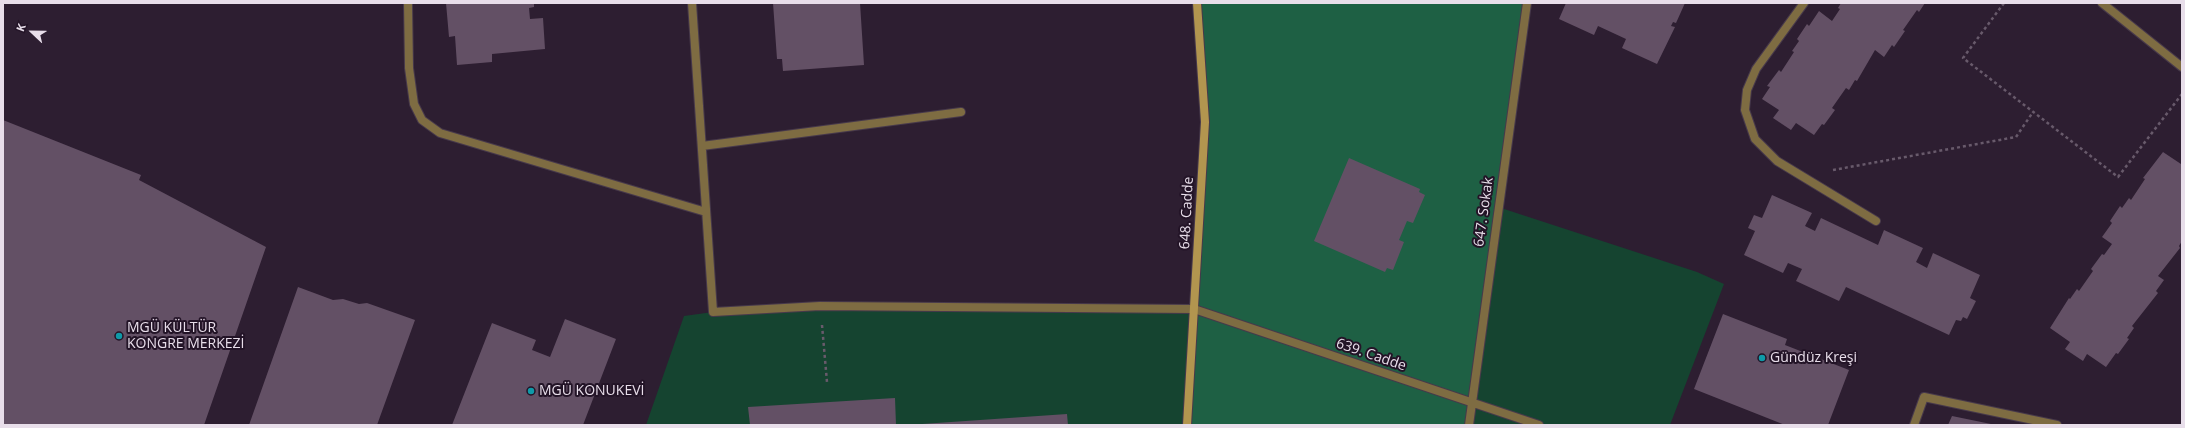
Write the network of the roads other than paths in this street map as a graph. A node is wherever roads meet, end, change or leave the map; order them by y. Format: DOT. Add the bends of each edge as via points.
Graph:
graph roads {
  1 [pos="408,3"];
  2 [pos="692,3"];
  3 [pos="1198,3"];
  4 [pos="1527,3"];
  5 [pos="1804,3"];
  6 [pos="2102,3"];
  7 [pos="2182,67"];
  8 [pos="961,112"];
  9 [pos="702,146"];
  10 [pos="706,212"];
  11 [pos="1876,221"];
  12 [pos="1194,309"];
  13 [pos="1473,403"];
  14 [pos="1186,425"];
  15 [pos="1469,425"];
  16 [pos="1539,425"];
  17 [pos="1914,425"];
  18 [pos="2057,425"];
  1 -- 10 [label="street" via="414,104 422,120 440,132"];
  2 -- 9 [label="street"];
  3 -- 12 [label="street, 648. Cadde" via="1206,122"];
  4 -- 13 [label="street, 647. Sokak"];
  5 -- 11 [label="street" via="1756,69 1747,90 1745,110 1755,139 1777,161"];
  6 -- 7 [label="street"];
  8 -- 9 [label="street"];
  9 -- 10 [label="street"];
  10 -- 12 [label="street, 639. Cadde" via="713,312 820,306"];
  12 -- 13 [label="street, 639. Cadde"];
  12 -- 14 [label="street, 648. Cadde"];
  13 -- 15 [label="street, 647. Sokak"];
  13 -- 16 [label="street, 639. Cadde"];
  17 -- 18 [label="street" via="1924,396"];
}
